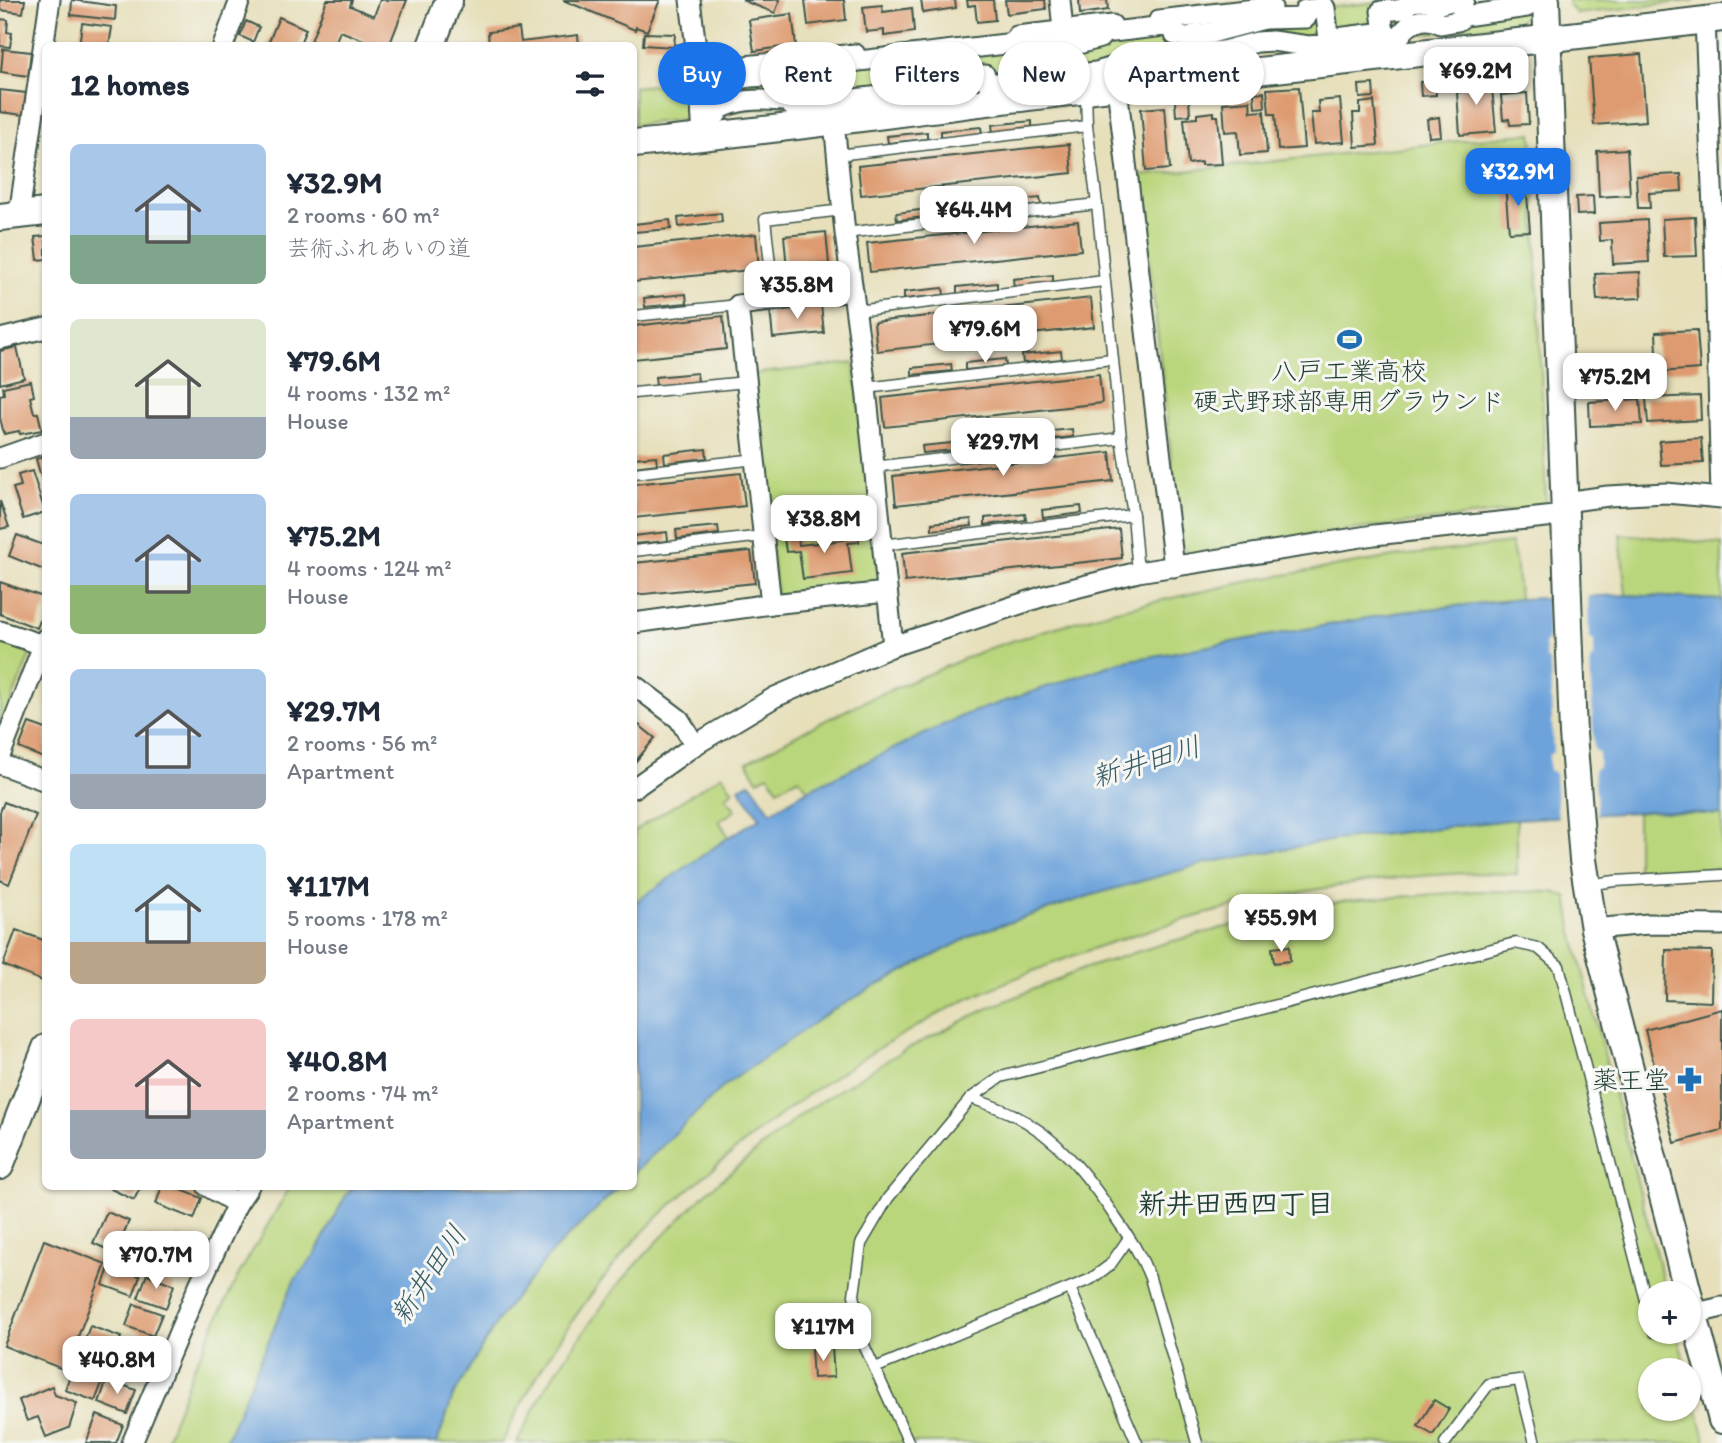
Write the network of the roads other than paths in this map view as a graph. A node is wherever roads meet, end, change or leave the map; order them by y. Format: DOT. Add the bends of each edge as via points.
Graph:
graph roads {
  1 [pos="50,0"];
  2 [pos="240,0"];
  3 [pos="449,0"];
  4 [pos="690,0"];
  5 [pos="1060,0"];
  6 [pos="1332,0"];
  7 [pos="1464,0"];
  8 [pos="1526,0"];
  9 [pos="1546,0"];
  10 [pos="1713,19"];
  11 [pos="1063,30"];
  12 [pos="1548,39"];
  13 [pos="46,42"];
  14 [pos="224,42"];
  15 [pos="433,42"];
  16 [pos="695,42"];
  17 [pos="746,66"];
  18 [pos="1264,71"];
  19 [pos="42,89"];
  20 [pos="998,101"];
  21 [pos="701,105"];
  22 [pos="1086,105"];
  23 [pos="1119,105"];
  24 [pos="834,122"];
  25 [pos="1087,126"];
  26 [pos="703,138"];
  27 [pos="37,144"];
  28 [pos="637,144"];
  29 [pos="837,155"];
  30 [pos="1097,204"];
  31 [pos="843,210"];
  32 [pos="42,212"];
  33 [pos="9,216"];
  34 [pos="845,233"];
  35 [pos="1719,256"];
  36 [pos="1104,281"];
  37 [pos="853,291"];
  38 [pos="774,300"];
  39 [pos="738,305"];
  40 [pos="856,311"];
  41 [pos="637,316"];
  42 [pos="42,329"];
  43 [pos="0,339"];
  44 [pos="1112,359"];
  45 [pos="746,382"];
  46 [pos="866,388"];
  47 [pos="637,393"];
  48 [pos="1121,439"];
  49 [pos="42,443"];
  50 [pos="0,458"];
  51 [pos="756,459"];
  52 [pos="873,467"];
  53 [pos="637,473"];
  54 [pos="1722,498"];
  55 [pos="1565,508"];
  56 [pos="1133,515"];
  57 [pos="763,536"];
  58 [pos="882,545"];
  59 [pos="637,551"];
  60 [pos="1174,567"];
  61 [pos="1138,572"];
  62 [pos="887,592"];
  63 [pos="772,604"];
  64 [pos="637,623"];
  65 [pos="0,631"];
  66 [pos="42,642"];
  67 [pos="893,646"];
  68 [pos="42,647"];
  69 [pos="637,687"];
  70 [pos="695,745"];
  71 [pos="0,756"];
  72 [pos="0,764"];
  73 [pos="42,780"];
  74 [pos="637,786"];
  75 [pos="1722,875"];
  76 [pos="1601,883"];
  77 [pos="1722,925"];
  78 [pos="1594,929"];
  79 [pos="42,1058"];
  80 [pos="971,1098"];
  81 [pos="0,1166"];
  82 [pos="214,1190"];
  83 [pos="246,1190"];
  84 [pos="237,1204"];
  85 [pos="1129,1238"];
  86 [pos="1641,1281"];
  87 [pos="1685,1281"];
  88 [pos="1070,1289"];
  89 [pos="1701,1303"];
  90 [pos="1722,1307"];
  91 [pos="1701,1342"];
  92 [pos="875,1368"];
  93 [pos="1722,1420"];
  94 [pos="132,1443"];
  95 [pos="909,1443"];
  96 [pos="1137,1443"];
  97 [pos="1197,1443"];
  98 [pos="1445,1443"];
  99 [pos="1535,1443"];
  1 -- 13 [label="street"];
  2 -- 14 [label="street"];
  3 -- 15 [label="street"];
  4 -- 16 [label="street"];
  5 -- 11 [label="street"];
  6 -- 11 [label="street"];
  7 -- 8 [label="street" via="1436,5 1430,0 1410,2 1403,10 1381,11 1384,32 1329,39 1325,8 1305,10 1306,19 1264,19 1189,38 1175,35 1173,25 1104,33 1057,50 1031,49 1031,41 842,62 844,76 750,77 710,89 714,114 744,100 787,101 792,106 916,92 922,84 968,75 985,75 988,84 1177,62 1177,56 1257,42 1308,46 1400,36 1414,22 1450,23 1465,16 1527,7"];
  9 -- 12 [label="street"];
  10 -- 12 [label="street"];
  10 -- 35 [label="street"];
  11 -- 17 [label="street"];
  12 -- 18 [label="street"];
  12 -- 55 [label="street"];
  19 -- 27 [label="street"];
  20 -- 24 [label="street"];
  21 -- 26 [label="street"];
  22 -- 25 [label="lane"];
  23 -- 60 [label="street"];
  24 -- 26 [label="street"];
  24 -- 29 [label="street"];
  25 -- 29 [label="lane"];
  25 -- 30 [label="lane"];
  26 -- 28 [label="street"];
  27 -- 33 [label="street"];
  29 -- 31 [label="street"];
  30 -- 34 [label="lane"];
  30 -- 36 [label="lane"];
  31 -- 34 [label="street"];
  31 -- 38 [label="lane" via="765,219"];
  32 -- 33 [label="street"];
  34 -- 37 [label="street"];
  35 -- 54 [label="street"];
  36 -- 40 [label="lane"];
  36 -- 44 [label="lane"];
  37 -- 38 [label="street"];
  37 -- 40 [label="street"];
  38 -- 39 [label="street"];
  39 -- 41 [label="lane"];
  39 -- 45 [label="street"];
  40 -- 46 [label="street"];
  42 -- 43 [label="street"];
  44 -- 46 [label="lane"];
  44 -- 48 [label="lane"];
  45 -- 47 [label="lane"];
  45 -- 51 [label="street"];
  46 -- 52 [label="street"];
  48 -- 52 [label="lane"];
  48 -- 56 [label="lane"];
  49 -- 50 [label="street"];
  51 -- 53 [label="lane"];
  51 -- 57 [label="street"];
  52 -- 58 [label="street"];
  54 -- 55 [label="street" via="1666,493 1608,496"];
  55 -- 60 [label="street"];
  55 -- 78 [label="street" via="1573,734 1583,860"];
  56 -- 58 [label="lane"];
  56 -- 61 [label="lane"];
  57 -- 59 [label="lane"];
  57 -- 63 [label="street"];
  58 -- 62 [label="street"];
  60 -- 61 [label="street"];
  61 -- 67 [label="street" via="1044,596"];
  62 -- 63 [label="street"];
  62 -- 67 [label="street"];
  63 -- 64 [label="street"];
  65 -- 66 [label="street"];
  67 -- 70 [label="street" via="775,697"];
  68 -- 71 [label="street"];
  69 -- 70 [label="street" via="679,719"];
  70 -- 74 [label="street"];
  72 -- 73 [label="street"];
  75 -- 76 [label="lane"];
  77 -- 78 [label="street"];
  78 -- 87 [label="street"];
  79 -- 81 [label="street"];
  80 -- 85 [label="lane" via="1013,1115 1072,1158"];
  80 -- 86 [label="lane" via="1001,1077 1515,943 1538,948 1559,966"];
  80 -- 92 [label="lane" via="888,1198 861,1244 854,1295 863,1343"];
  82 -- 84 [label="street"];
  83 -- 84 [label="street"];
  84 -- 94 [label="street"];
  85 -- 88 [label="lane" via="1110,1265"];
  85 -- 97 [label="lane" via="1150,1278"];
  88 -- 92 [label="lane"];
  88 -- 96 [label="lane"];
  89 -- 90 [label="street"];
  91 -- 93 [label="street"];
  92 -- 95 [label="lane"];
  98 -- 99 [label="lane" via="1489,1384 1519,1380"];
}
